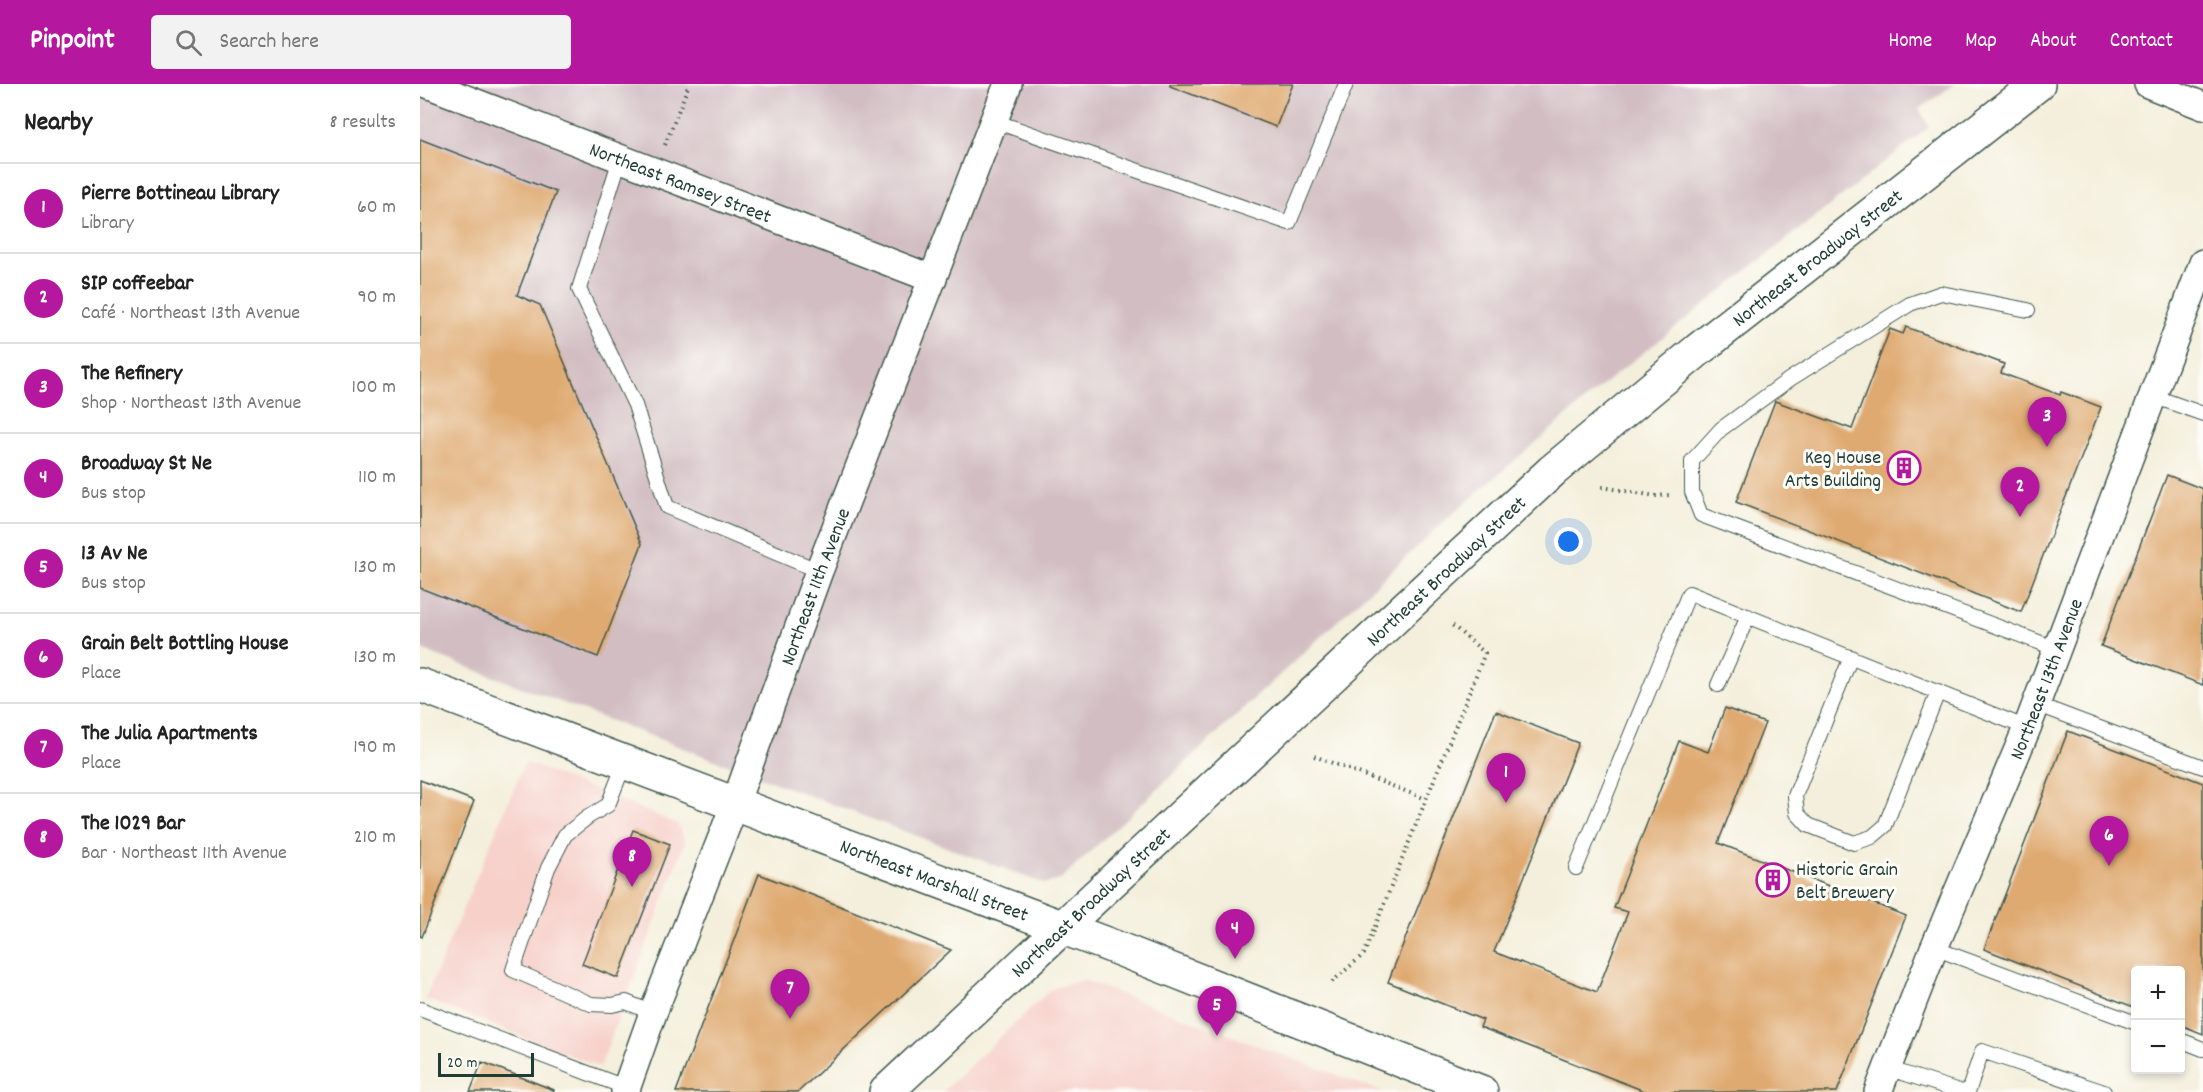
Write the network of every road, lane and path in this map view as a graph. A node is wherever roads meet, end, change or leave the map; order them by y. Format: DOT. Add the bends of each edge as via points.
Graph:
graph roads {
  1 [pos="427,84"];
  2 [pos="689,84"];
  3 [pos="1008,84"];
  4 [pos="1346,84"];
  5 [pos="2038,84"];
  6 [pos="2148,84"];
  7 [pos="2203,106"];
  8 [pos="994,121"];
  9 [pos="664,147"];
  10 [pos="620,159"];
  11 [pos="2203,263"];
  12 [pos="933,279"];
  13 [pos="2028,310"];
  14 [pos="2153,396"];
  15 [pos="2203,414"];
  16 [pos="1602,487"];
  17 [pos="1692,492"];
  18 [pos="819,571"];
  19 [pos="1748,616"];
  20 [pos="1452,625"];
  21 [pos="2057,649"];
  22 [pos="1851,657"];
  23 [pos="420,685"];
  24 [pos="1718,685"];
  25 [pos="1938,692"];
  26 [pos="2032,716"];
  27 [pos="1314,756"];
  28 [pos="625,762"];
  29 [pos="2203,767"];
  30 [pos="1426,799"];
  31 [pos="735,804"];
  32 [pos="1576,868"];
  33 [pos="1061,927"];
  34 [pos="1934,948"];
  35 [pos="1332,982"];
  36 [pos="420,1009"];
  37 [pos="653,1013"];
  38 [pos="2131,1021"];
  39 [pos="2185,1042"];
  40 [pos="2203,1049"];
  41 [pos="1882,1080"];
  42 [pos="626,1090"];
  43 [pos="886,1092"];
  44 [pos="1480,1092"];
  45 [pos="1962,1092"];
  46 [pos="1968,1092"];
  47 [pos="2104,1092"];
  1 -- 10 [label="street, Northeast Ramsey Street"];
  2 -- 9 [label="path"];
  3 -- 8 [label="street, Northeast 11th Avenue"];
  4 -- 8 [label="lane" via="1289,223"];
  5 -- 33 [label="main road, Northeast Broadway Street" via="1698,350 1552,471"];
  6 -- 7 [label="street"];
  8 -- 12 [label="street, Northeast 11th Avenue"];
  10 -- 12 [label="street, Northeast Ramsey Street"];
  10 -- 18 [label="lane" via="579,288 635,405 667,507"];
  11 -- 14 [label="street, Northeast 13th Avenue"];
  12 -- 18 [label="street, Northeast 11th Avenue"];
  13 -- 17 [label="lane" via="1941,293 1910,304 1790,378 1721,429 1692,461"];
  14 -- 15 [label="lane"];
  14 -- 21 [label="street, Northeast 13th Avenue"];
  16 -- 17 [label="path" via="1654,496"];
  17 -- 21 [label="lane" via="1701,515"];
  18 -- 31 [label="street, Northeast 11th Avenue"];
  19 -- 22 [label="lane"];
  19 -- 24 [label="lane"];
  19 -- 32 [label="lane" via="1689,593"];
  20 -- 30 [label="path" via="1485,653"];
  21 -- 26 [label="street, Northeast 13th Avenue"];
  22 -- 25 [label="lane"];
  22 -- 25 [label="lane" via="1795,796 1797,813 1808,825 1854,843 1872,837 1885,826"];
  23 -- 28 [label="main road, Northeast Marshall Street"];
  25 -- 26 [label="lane"];
  26 -- 29 [label="lane"];
  26 -- 34 [label="street, Northeast 13th Avenue"];
  27 -- 30 [label="path"];
  28 -- 31 [label="main road, Northeast Marshall Street"];
  28 -- 37 [label="lane" via="608,805 565,835 548,868 513,970 591,1004 626,1002"];
  30 -- 35 [label="path" via="1364,954"];
  31 -- 33 [label="main road, Northeast Marshall Street"];
  31 -- 37 [label="street, Northeast 11th Avenue"];
  33 -- 43 [label="main road, Northeast Broadway Street"];
  33 -- 44 [label="main road, Northeast Marshall Street"];
  34 -- 38 [label="lane"];
  34 -- 41 [label="street, Northeast 13th Avenue"];
  36 -- 42 [label="lane"];
  37 -- 42 [label="street, Northeast 11th Avenue"];
  39 -- 40 [label="lane"];
  41 -- 45 [label="lane"];
  46 -- 47 [label="lane" via="1982,1051"];
}
